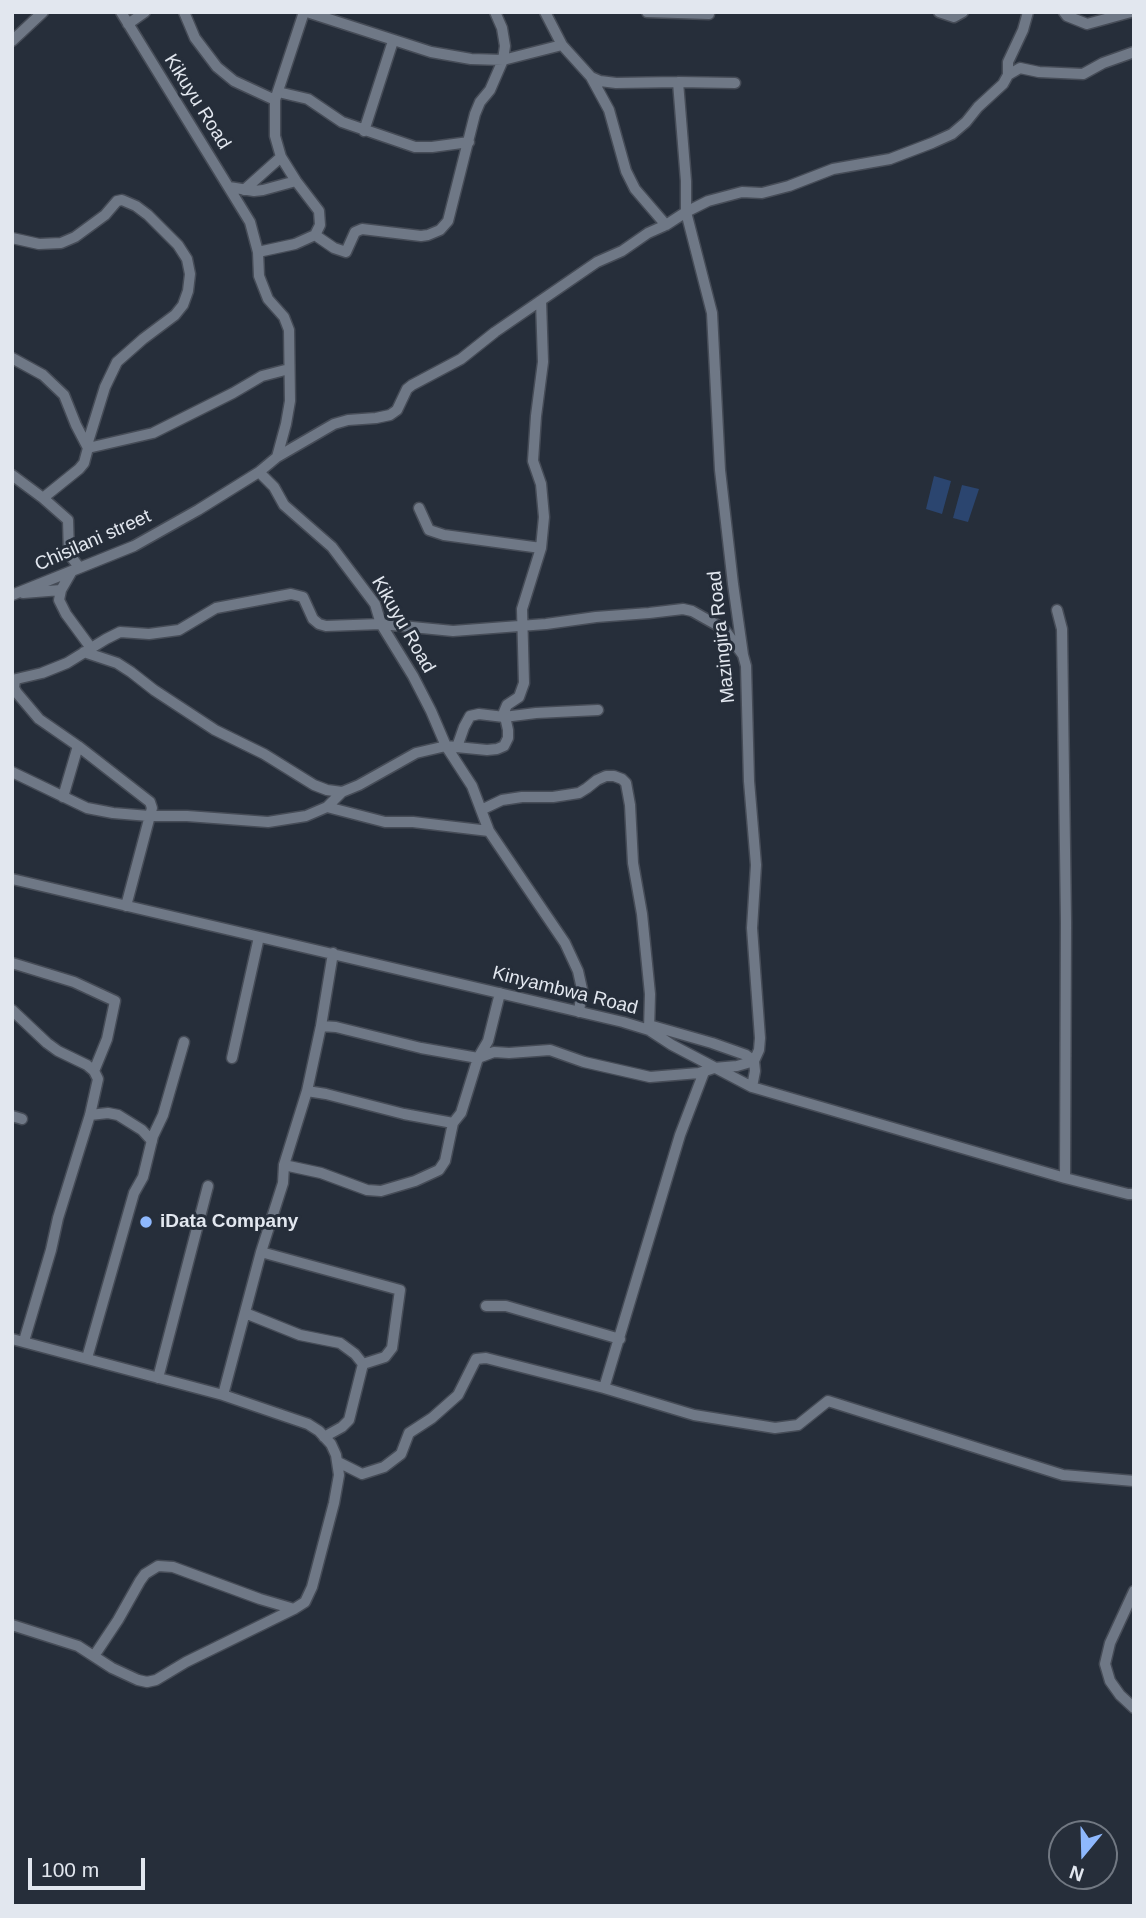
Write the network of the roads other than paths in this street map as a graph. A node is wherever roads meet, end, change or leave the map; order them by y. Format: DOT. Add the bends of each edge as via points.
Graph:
graph roads {
  1 [pos="43,12"];
  2 [pos="121,12"];
  3 [pos="145,12"];
  4 [pos="184,12"];
  5 [pos="305,12"];
  6 [pos="495,12"];
  7 [pos="545,12"];
  8 [pos="647,12"];
  9 [pos="939,12"];
  10 [pos="963,12"];
  11 [pos="1028,12"];
  12 [pos="1064,12"];
  13 [pos="1131,12"];
  14 [pos="709,14"];
  15 [pos="128,24"];
  16 [pos="12,41"];
  17 [pos="393,41"];
  18 [pos="562,45"];
  19 [pos="1134,52"];
  20 [pos="503,60"];
  21 [pos="1008,75"];
  22 [pos="591,77"];
  23 [pos="678,82"];
  24 [pos="735,83"];
  25 [pos="276,96"];
  26 [pos="364,131"];
  27 [pos="469,142"];
  28 [pos="281,157"];
  29 [pos="296,181"];
  30 [pos="229,187"];
  31 [pos="244,190"];
  32 [pos="686,212"];
  33 [pos="666,225"];
  34 [pos="316,235"];
  35 [pos="12,238"];
  36 [pos="258,252"];
  37 [pos="541,301"];
  38 [pos="12,358"];
  39 [pos="289,369"];
  40 [pos="87,446"];
  41 [pos="277,457"];
  42 [pos="259,472"];
  43 [pos="12,475"];
  44 [pos="43,498"];
  45 [pos="419,508"];
  46 [pos="541,548"];
  47 [pos="75,569"];
  48 [pos="61,590"];
  49 [pos="15,594"];
  50 [pos="1057,610"];
  51 [pos="381,624"];
  52 [pos="522,626"];
  53 [pos="87,650"];
  54 [pos="743,655"];
  55 [pos="14,680"];
  56 [pos="598,710"];
  57 [pos="504,717"];
  58 [pos="78,746"];
  59 [pos="446,746"];
  60 [pos="457,747"];
  61 [pos="12,772"];
  62 [pos="342,792"];
  63 [pos="63,797"];
  64 [pos="327,807"];
  65 [pos="481,810"];
  66 [pos="149,816"];
  67 [pos="489,831"];
  68 [pos="12,879"];
  69 [pos="127,906"];
  70 [pos="259,937"];
  71 [pos="333,953"];
  72 [pos="12,963"];
  73 [pos="500,993"];
  74 [pos="12,1010"];
  75 [pos="579,1012"];
  76 [pos="321,1026"];
  77 [pos="649,1028"];
  78 [pos="184,1042"];
  79 [pos="478,1058"];
  80 [pos="232,1059"];
  81 [pos="754,1061"];
  82 [pos="709,1070"];
  83 [pos="94,1071"];
  84 [pos="752,1087"];
  85 [pos="307,1091"];
  86 [pos="90,1115"];
  87 [pos="453,1123"];
  88 [pos="152,1141"];
  89 [pos="284,1165"];
  90 [pos="1065,1178"];
  91 [pos="208,1185"];
  92 [pos="1134,1194"];
  93 [pos="261,1252"];
  94 [pos="486,1306"];
  95 [pos="245,1313"];
  96 [pos="12,1339"];
  97 [pos="620,1339"];
  98 [pos="24,1341"];
  99 [pos="87,1358"];
  100 [pos="363,1364"];
  101 [pos="158,1377"];
  102 [pos="604,1388"];
  103 [pos="223,1395"];
  104 [pos="324,1437"];
  105 [pos="338,1462"];
  106 [pos="1134,1481"];
  107 [pos="1134,1591"];
  108 [pos="294,1609"];
  109 [pos="12,1625"];
  110 [pos="94,1656"];
  111 [pos="1134,1708"];
  1 -- 16 [label="street"];
  2 -- 15 [label="street, Kikuyu Road"];
  3 -- 15 [label="street"];
  4 -- 25 [label="street" via="195,38 217,67 234,81"];
  5 -- 17 [label="street"];
  5 -- 25 [label="street"];
  6 -- 20 [label="street" via="505,46"];
  7 -- 18 [label="street"];
  8 -- 14 [label="street"];
  9 -- 10 [label="street" via="954,16"];
  11 -- 21 [label="street" via="1008,62"];
  12 -- 13 [label="street" via="1087,24"];
  15 -- 30 [label="street, Kikuyu Road"];
  17 -- 20 [label="street" via="471,59"];
  17 -- 26 [label="street"];
  18 -- 20 [label="street"];
  18 -- 22 [label="street"];
  19 -- 21 [label="street" via="1083,74 1020,68"];
  20 -- 27 [label="street" via="475,114"];
  21 -- 32 [label="street" via="966,122 932,144 762,193 742,192 708,201"];
  22 -- 23 [label="street" via="616,83"];
  22 -- 33 [label="street" via="609,110 625,171"];
  23 -- 24 [label="street"];
  23 -- 32 [label="street, Mazingira Road"];
  25 -- 26 [label="street" via="308,99"];
  25 -- 28 [label="street" via="275,136"];
  26 -- 27 [label="street" via="415,147"];
  27 -- 34 [label="street" via="448,221 440,230 421,236 362,229 355,232 346,252"];
  28 -- 29 [label="street"];
  28 -- 31 [label="street"];
  29 -- 31 [label="street"];
  29 -- 34 [label="street" via="319,211"];
  30 -- 31 [label="street"];
  30 -- 36 [label="street, Kikuyu Road" via="250,222"];
  32 -- 33 [label="street"];
  32 -- 54 [label="street, Mazingira Road" via="712,313 720,470"];
  33 -- 37 [label="street" via="597,262"];
  34 -- 36 [label="street"];
  35 -- 40 [label="street" via="61,243 122,200 148,215 187,259 190,274 183,305 117,362"];
  36 -- 39 [label="street, Kikuyu Road" via="259,276 268,299 289,330"];
  37 -- 41 [label="street" via="461,359 412,384 390,415 334,424"];
  37 -- 46 [label="street" via="543,362 533,461 541,484"];
  38 -- 40 [label="street" via="43,375 64,395"];
  39 -- 40 [label="street" via="262,376 153,433"];
  39 -- 41 [label="street, Kikuyu Road" via="290,401"];
  40 -- 44 [label="street" via="79,469"];
  41 -- 42 [label="street"];
  42 -- 47 [label="street, Chisilani street" via="134,546"];
  42 -- 51 [label="street, Kikuyu Road" via="284,505 338,554 375,604"];
  43 -- 44 [label="street"];
  44 -- 47 [label="street" via="68,520 69,554"];
  45 -- 46 [label="street" via="429,530 444,535"];
  46 -- 52 [label="street" via="522,609"];
  47 -- 48 [label="street"];
  47 -- 49 [label="street, Chisilani street"];
  48 -- 49 [label="street"];
  48 -- 53 [label="street" via="62,607"];
  50 -- 90 [label="street" via="1062,629"];
  51 -- 52 [label="street" via="453,631"];
  51 -- 53 [label="street" via="319,624 303,597 291,594 216,608 179,630 120,632"];
  51 -- 59 [label="street, Kikuyu Road" via="413,676"];
  52 -- 54 [label="street" via="683,608 724,629"];
  52 -- 57 [label="street" via="524,683 519,697 505,708"];
  53 -- 55 [label="street" via="42,673"];
  53 -- 62 [label="street" via="117,663 215,730 314,785"];
  54 -- 81 [label="street, Mazingira Road" via="756,865 752,928 760,1038"];
  55 -- 58 [label="street" via="17,693 39,719"];
  56 -- 57 [label="street"];
  57 -- 60 [label="street" via="470,716"];
  57 -- 60 [label="street" via="508,730 504,746 497,750"];
  58 -- 63 [label="street"];
  58 -- 66 [label="street" via="150,802"];
  59 -- 60 [label="street"];
  59 -- 62 [label="street" via="416,753"];
  59 -- 65 [label="street, Kikuyu Road" via="472,786"];
  61 -- 63 [label="street"];
  62 -- 64 [label="street"];
  63 -- 66 [label="street" via="87,808"];
  64 -- 66 [label="street" via="306,816 268,822"];
  64 -- 67 [label="street" via="385,821"];
  65 -- 67 [label="street, Kikuyu Road"];
  65 -- 77 [label="street" via="502,800 579,793 606,776 626,783 650,994"];
  66 -- 69 [label="street"];
  67 -- 75 [label="street, Kikuyu Road" via="579,971"];
  68 -- 69 [label="street, Kinyambwa Road"];
  69 -- 70 [label="street, Kinyambwa Road"];
  70 -- 71 [label="street, Kinyambwa Road"];
  70 -- 80 [label="street"];
  71 -- 73 [label="street, Kinyambwa Road"];
  71 -- 76 [label="street"];
  72 -- 83 [label="street" via="74,982 115,1001"];
  73 -- 75 [label="street, Kinyambwa Road"];
  73 -- 79 [label="street" via="488,1041"];
  74 -- 83 [label="street" via="58,1051"];
  75 -- 77 [label="street, Kinyambwa Road"];
  76 -- 79 [label="street"];
  76 -- 85 [label="street"];
  77 -- 81 [label="street" via="730,1049"];
  77 -- 82 [label="street, Kinyambwa Road"];
  78 -- 88 [label="street"];
  79 -- 82 [label="street" via="494,1052 545,1050 642,1076"];
  79 -- 87 [label="street" via="461,1113"];
  81 -- 82 [label="street"];
  81 -- 84 [label="street, Mazingira Road"];
  82 -- 84 [label="street, Kinyambwa Road"];
  82 -- 97 [label="street" via="680,1135"];
  83 -- 86 [label="street" via="98,1079"];
  84 -- 90 [label="street, Kinyambwa Road"];
  85 -- 87 [label="street"];
  85 -- 89 [label="street"];
  86 -- 88 [label="street" via="118,1115"];
  86 -- 98 [label="street"];
  87 -- 89 [label="street" via="439,1170 381,1191"];
  88 -- 99 [label="street"];
  89 -- 93 [label="street" via="283,1183"];
  90 -- 92 [label="street, Kinyambwa Road"];
  91 -- 101 [label="street"];
  93 -- 95 [label="street"];
  93 -- 100 [label="street" via="400,1290 392,1348 385,1357"];
  94 -- 97 [label="street" via="506,1306"];
  95 -- 100 [label="street" via="300,1335 340,1343"];
  95 -- 103 [label="street"];
  96 -- 98 [label="street"];
  97 -- 102 [label="street"];
  98 -- 99 [label="street"];
  99 -- 101 [label="street"];
  100 -- 104 [label="street" via="349,1420"];
  101 -- 103 [label="street"];
  102 -- 105 [label="street" via="476,1359 458,1395 410,1433 401,1454 384,1467 362,1475"];
  102 -- 106 [label="street" via="694,1415 775,1428 798,1425 828,1401 1063,1475"];
  103 -- 104 [label="street" via="307,1423"];
  104 -- 105 [label="street"];
  105 -- 108 [label="street" via="334,1503 312,1587 305,1602"];
  107 -- 111 [label="street" via="1105,1664 1110,1681"];
  108 -- 110 [label="street" via="156,1680 138,1681"];
  108 -- 110 [label="street" via="173,1567 158,1566 140,1581"];
  109 -- 110 [label="street" via="65,1641"];
}
